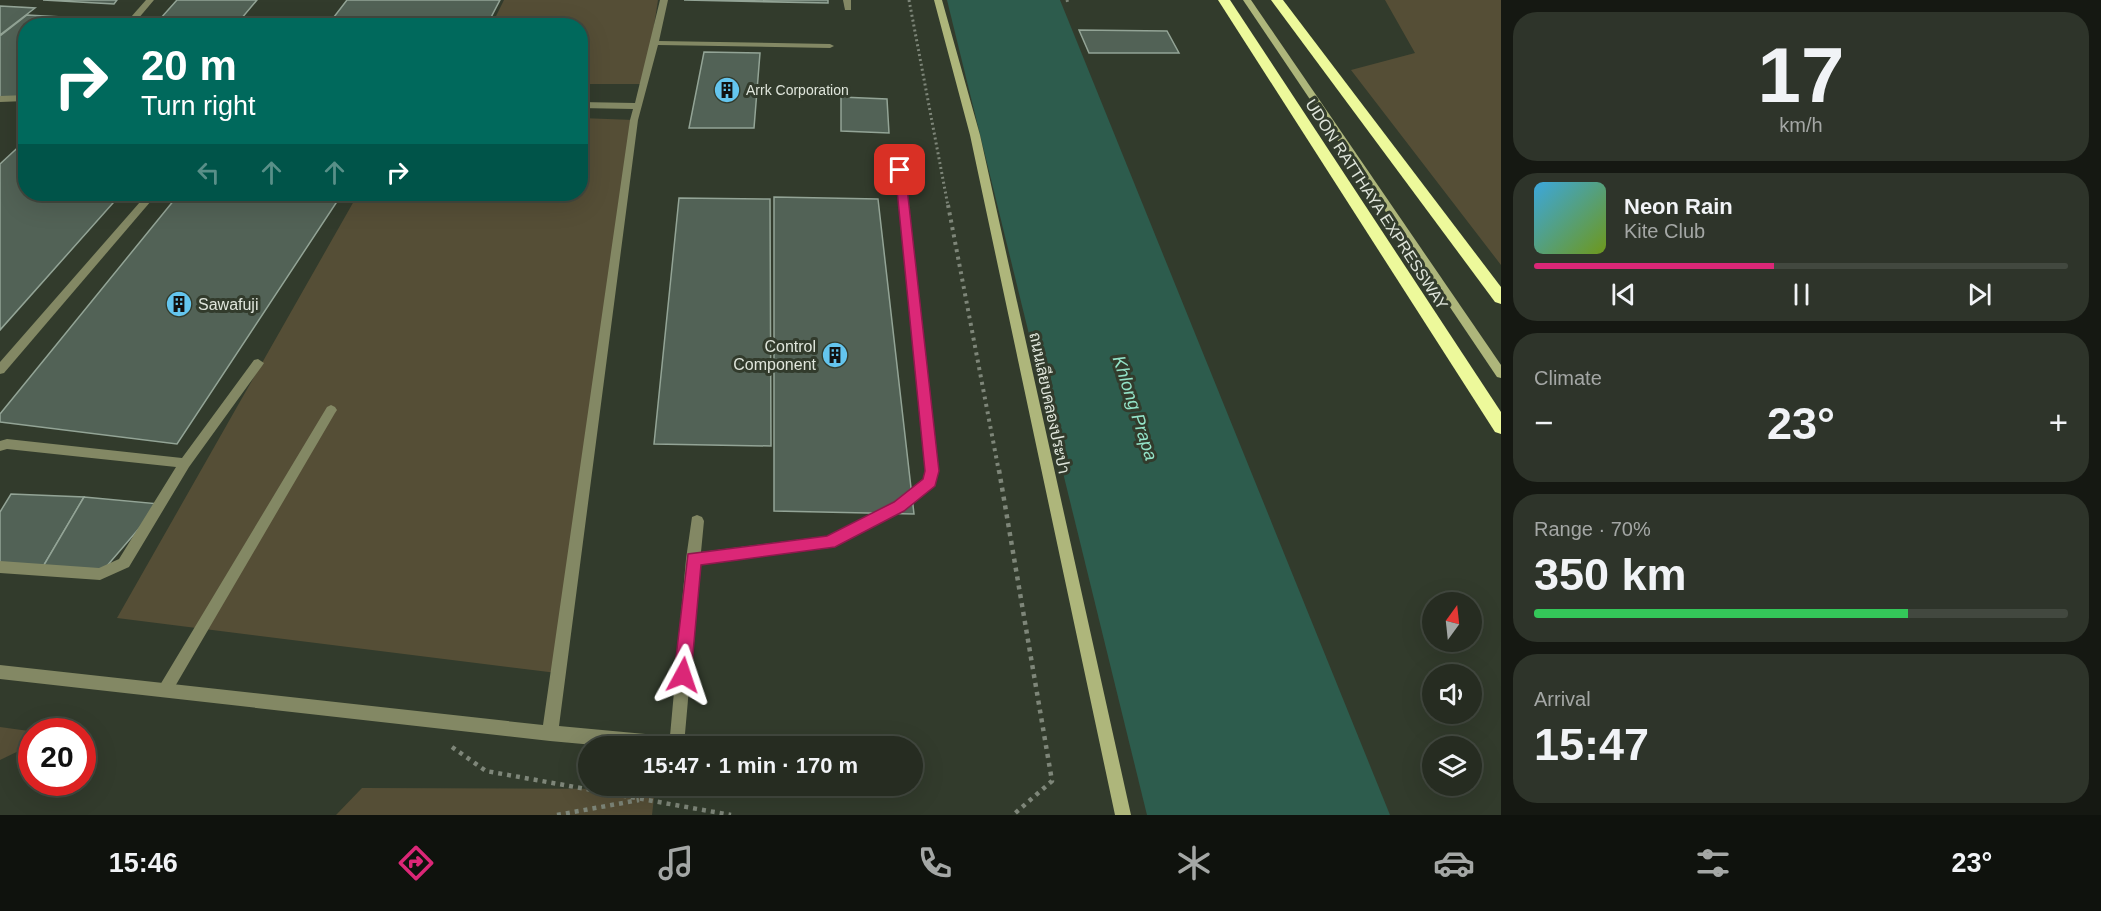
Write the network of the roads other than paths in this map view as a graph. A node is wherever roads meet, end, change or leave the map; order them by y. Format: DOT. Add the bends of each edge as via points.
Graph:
graph roads {
  1 [pos="150,0"];
  2 [pos="663,0"];
  3 [pos="938,0"];
  4 [pos="1224,0"];
  5 [pos="1247,0"];
  6 [pos="1277,0"];
  7 [pos="134,18"];
  8 [pos="654,43"];
  9 [pos="830,46"];
  10 [pos="18,98"];
  11 [pos="0,99"];
  12 [pos="588,105"];
  13 [pos="638,106"];
  14 [pos="900,170"];
  15 [pos="146,201"];
  16 [pos="1501,298"];
  17 [pos="258,363"];
  18 [pos="0,370"];
  19 [pos="1501,374"];
  20 [pos="331,410"];
  21 [pos="1501,427"];
  22 [pos="0,446"];
  23 [pos="185,463"];
  24 [pos="697,521"];
  25 [pos="693,559"];
  26 [pos="0,567"];
  27 [pos="0,672"];
  28 [pos="165,690"];
  29 [pos="549,733"];
  30 [pos="581,736"];
  31 [pos="677,736"];
  32 [pos="1123,815"];
  1 -- 7 [label="street"];
  2 -- 8 [label="street"];
  3 -- 32 [label="street, ถนนเลียบคลองประปา" via="975,135"];
  4 -- 21 [label="highway, UDON RATTHAYA EXPRESSWAY"];
  5 -- 19 [label="street"];
  6 -- 16 [label="highway"];
  8 -- 9 [label="street"];
  8 -- 13 [label="street"];
  10 -- 11 [label="street"];
  12 -- 13 [label="street"];
  13 -- 29 [label="street"];
  14 -- 25 [label="street" via="932,471 930,482 899,507 830,542"];
  15 -- 18 [label="street"];
  17 -- 23 [label="street"];
  20 -- 28 [label="street"];
  22 -- 23 [label="street"];
  23 -- 26 [label="street" via="124,563 100,573"];
  24 -- 25 [label="street"];
  25 -- 31 [label="street"];
  27 -- 28 [label="street"];
  28 -- 29 [label="street"];
  29 -- 30 [label="street"];
}
